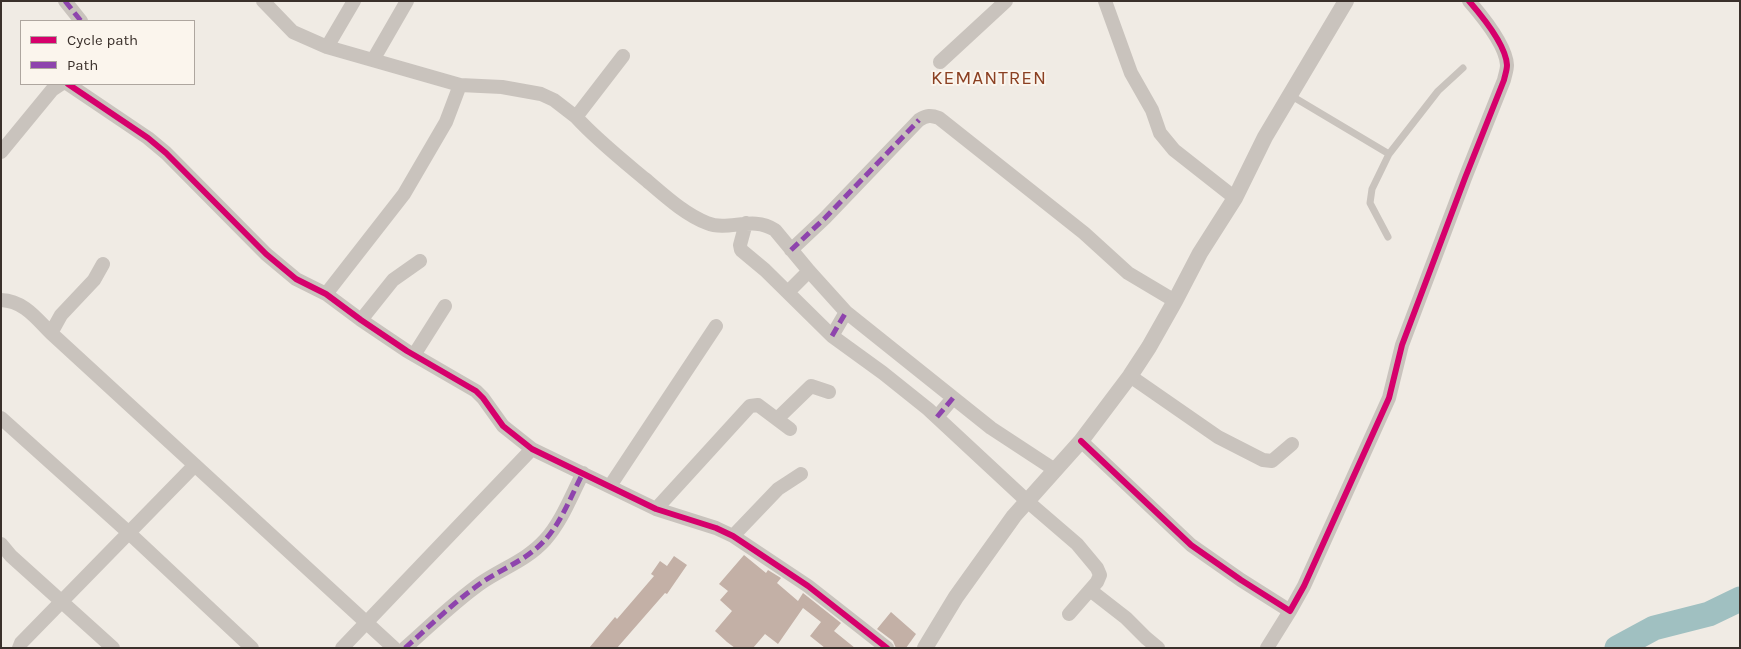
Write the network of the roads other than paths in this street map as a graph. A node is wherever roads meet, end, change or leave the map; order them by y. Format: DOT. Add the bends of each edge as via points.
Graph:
graph roads {
  1 [pos="65,1"];
  2 [pos="263,1"];
  3 [pos="354,1"];
  4 [pos="407,1"];
  5 [pos="1006,1"];
  6 [pos="1105,1"];
  7 [pos="1346,1"];
  8 [pos="1469,1"];
  9 [pos="80,20"];
  10 [pos="327,46"];
  11 [pos="623,56"];
  12 [pos="373,60"];
  13 [pos="940,62"];
  14 [pos="1463,68"];
  15 [pos="60,85"];
  16 [pos="69,85"];
  17 [pos="460,88"];
  18 [pos="1289,95"];
  19 [pos="576,117"];
  20 [pos="1,152"];
  21 [pos="1389,154"];
  22 [pos="1235,198"];
  23 [pos="744,233"];
  24 [pos="1388,237"];
  25 [pos="791,250"];
  26 [pos="420,262"];
  27 [pos="103,264"];
  28 [pos="807,274"];
  29 [pos="790,291"];
  30 [pos="326,294"];
  31 [pos="1,300"];
  32 [pos="1175,301"];
  33 [pos="445,306"];
  34 [pos="844,314"];
  35 [pos="361,320"];
  36 [pos="716,326"];
  37 [pos="51,333"];
  38 [pos="833,333"];
  39 [pos="414,355"];
  40 [pos="1130,376"];
  41 [pos="829,392"];
  42 [pos="946,408"];
  43 [pos="1,418"];
  44 [pos="777,419"];
  45 [pos="790,429"];
  46 [pos="1081,441"];
  47 [pos="1292,444"];
  48 [pos="532,449"];
  49 [pos="195,465"];
  50 [pos="583,474"];
  51 [pos="801,474"];
  52 [pos="1048,477"];
  53 [pos="610,486"];
  54 [pos="1027,501"];
  55 [pos="656,509"];
  56 [pos="128,532"];
  57 [pos="733,536"];
  58 [pos="1,544"];
  59 [pos="6,558"];
  60 [pos="1090,590"];
  61 [pos="62,600"];
  62 [pos="1290,611"];
  63 [pos="1069,614"];
  64 [pos="367,622"];
  65 [pos="20,648"];
  66 [pos="113,648"];
  67 [pos="252,648"];
  68 [pos="342,648"];
  69 [pos="394,648"];
  70 [pos="405,648"];
  71 [pos="887,648"];
  72 [pos="925,648"];
  73 [pos="1158,648"];
  74 [pos="1267,648"];
  1 -- 9 [label="street"];
  2 -- 10 [label="street" via="293,32"];
  3 -- 10 [label="street"];
  4 -- 12 [label="street"];
  5 -- 13 [label="street"];
  6 -- 22 [label="street" via="1131,73 1152,110 1160,132 1174,150"];
  7 -- 18 [label="street"];
  8 -- 62 [label="street" via="1504,51 1507,66 1504,80 1406,336 1389,398"];
  10 -- 12 [label="street"];
  11 -- 19 [label="street"];
  12 -- 17 [label="street"];
  14 -- 21 [label="lane" via="1438,92"];
  15 -- 20 [label="street" via="52,90"];
  16 -- 30 [label="street" via="157,145 266,254 296,279"];
  17 -- 19 [label="street" via="502,87 541,94"];
  17 -- 30 [label="street" via="435,142 404,194"];
  18 -- 21 [label="lane"];
  18 -- 22 [label="street"];
  19 -- 23 [label="street" via="599,142 677,205 707,223"];
  21 -- 24 [label="lane" via="1372,189 1370,203"];
  22 -- 32 [label="street" via="1200,253"];
  23 -- 25 [label="street" via="769,226"];
  23 -- 29 [label="street" via="741,250"];
  25 -- 28 [label="street"];
  25 -- 32 [label="street" via="919,120 931,115 1051,206 1128,273"];
  26 -- 35 [label="street" via="393,280"];
  27 -- 37 [label="street" via="94,280 60,315"];
  28 -- 29 [label="street"];
  28 -- 34 [label="street"];
  29 -- 38 [label="street"];
  30 -- 35 [label="street"];
  31 -- 37 [label="street" via="21,304"];
  32 -- 40 [label="street"];
  33 -- 39 [label="street"];
  34 -- 38 [label="street"];
  34 -- 42 [label="street"];
  35 -- 39 [label="street"];
  36 -- 53 [label="street"];
  37 -- 49 [label="street"];
  38 -- 42 [label="street" via="883,373"];
  39 -- 48 [label="street" via="476,392 502,426"];
  40 -- 46 [label="street"];
  40 -- 47 [label="street" via="1218,437 1263,460 1272,461"];
  41 -- 44 [label="street" via="811,386"];
  42 -- 52 [label="street" via="991,428"];
  42 -- 54 [label="street"];
  43 -- 56 [label="street"];
  44 -- 45 [label="street"];
  44 -- 55 [label="street" via="758,405 750,406"];
  46 -- 52 [label="street"];
  46 -- 62 [label="street" via="1191,545"];
  48 -- 50 [label="street"];
  48 -- 64 [label="street"];
  49 -- 56 [label="street"];
  49 -- 64 [label="street"];
  50 -- 53 [label="street"];
  50 -- 70 [label="street" via="544,541 521,561 481,583"];
  51 -- 57 [label="street" via="778,489"];
  52 -- 54 [label="street"];
  53 -- 55 [label="street"];
  54 -- 60 [label="street" via="1077,544 1098,568 1100,576"];
  54 -- 72 [label="street" via="956,597"];
  55 -- 57 [label="street"];
  56 -- 61 [label="street"];
  56 -- 67 [label="street"];
  57 -- 71 [label="street" via="808,586"];
  58 -- 59 [label="street"];
  59 -- 61 [label="street"];
  60 -- 63 [label="street"];
  60 -- 73 [label="street"];
  61 -- 65 [label="street"];
  61 -- 66 [label="street"];
  62 -- 74 [label="street"];
  64 -- 68 [label="street"];
  64 -- 69 [label="street"];
}
